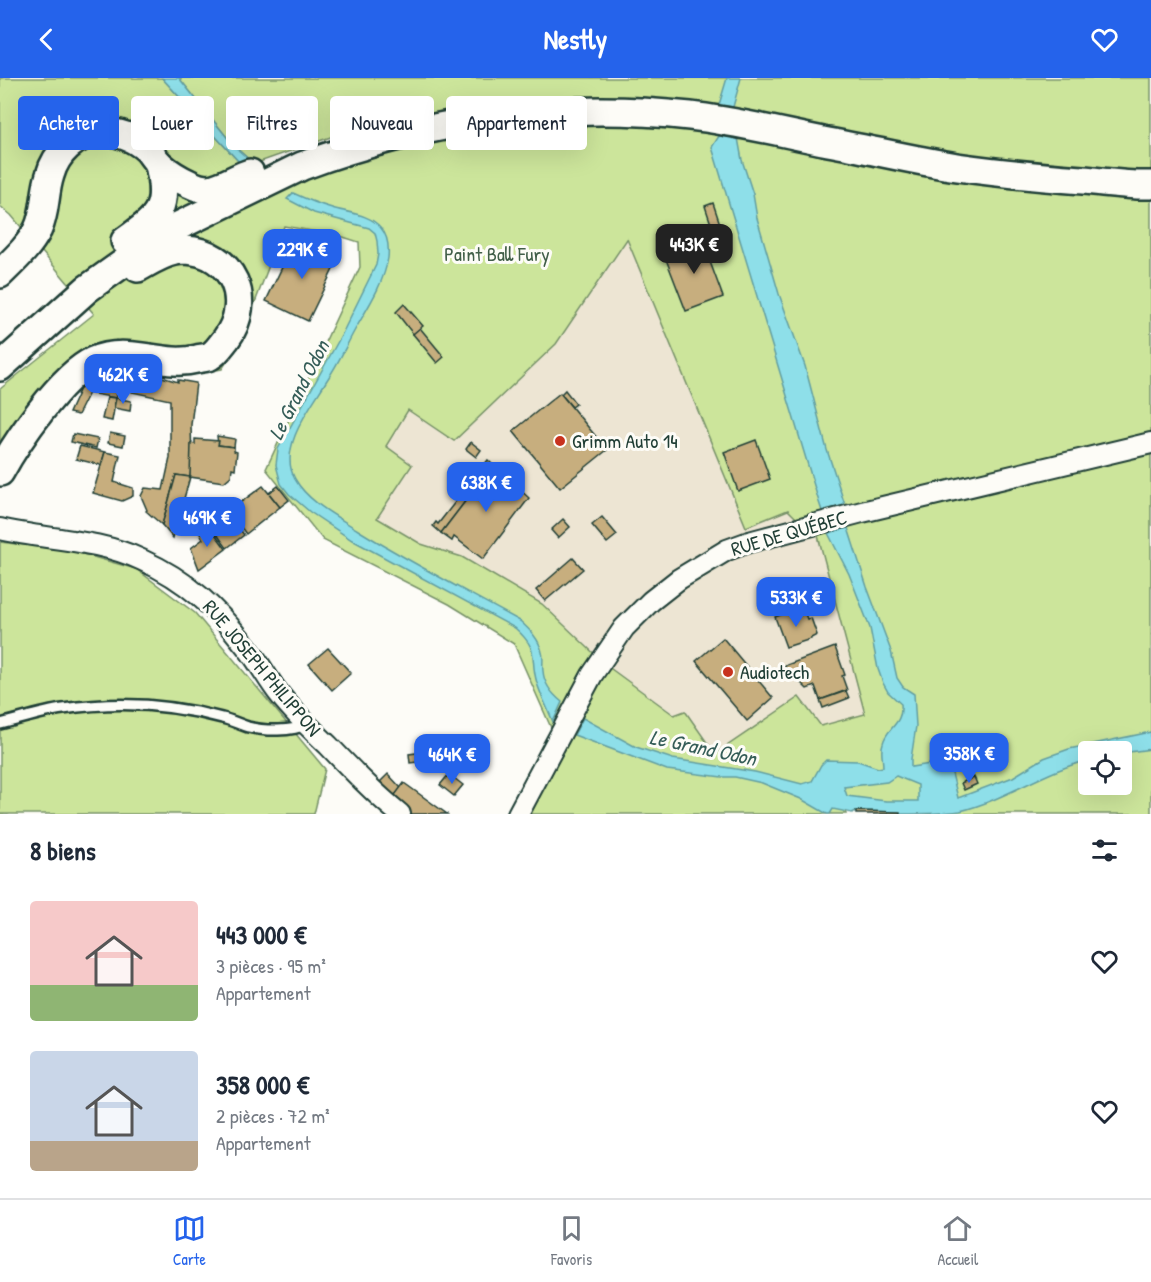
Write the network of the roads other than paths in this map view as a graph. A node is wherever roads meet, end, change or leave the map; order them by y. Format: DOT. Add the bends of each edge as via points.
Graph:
graph roads {
  1 [pos="159,164"];
  2 [pos="302,166"];
  3 [pos="1151,185"];
  4 [pos="0,274"];
  5 [pos="87,289"];
  6 [pos="0,367"];
  7 [pos="1151,443"];
  8 [pos="0,472"];
  9 [pos="0,530"];
  10 [pos="0,723"];
  11 [pos="307,724"];
  12 [pos="400,814"];
  13 [pos="518,814"];
  1 -- 2 [label="main road" via="187,183 210,189 249,173"];
  1 -- 4 [label="main road" via="136,141 112,133 90,134 71,142 50,175 42,217 33,238"];
  1 -- 5 [label="main road" via="163,186 160,211 121,243"];
  2 -- 3 [label="main road" via="380,141 459,123 528,115 634,112 691,116 957,167"];
  2 -- 5 [label="main road" via="170,230"];
  5 -- 6 [label="main road"];
  5 -- 8 [label="main road" via="122,278 170,252 184,250 214,258 228,269 240,299 227,338 211,356 186,362 134,355 93,361 44,406"];
  7 -- 13 [label="street, RUE DE QUÉBEC" via="862,512 727,550 679,579 624,628 592,675"];
  9 -- 11 [label="street, RUE JOSEPH PHILIPPON" via="122,551 190,586 247,647 280,695"];
  10 -- 11 [label="lane" via="60,709 128,704 191,711 250,727 298,729"];
  11 -- 12 [label="street, RUE JOSEPH PHILIPPON" via="379,798"];
}
